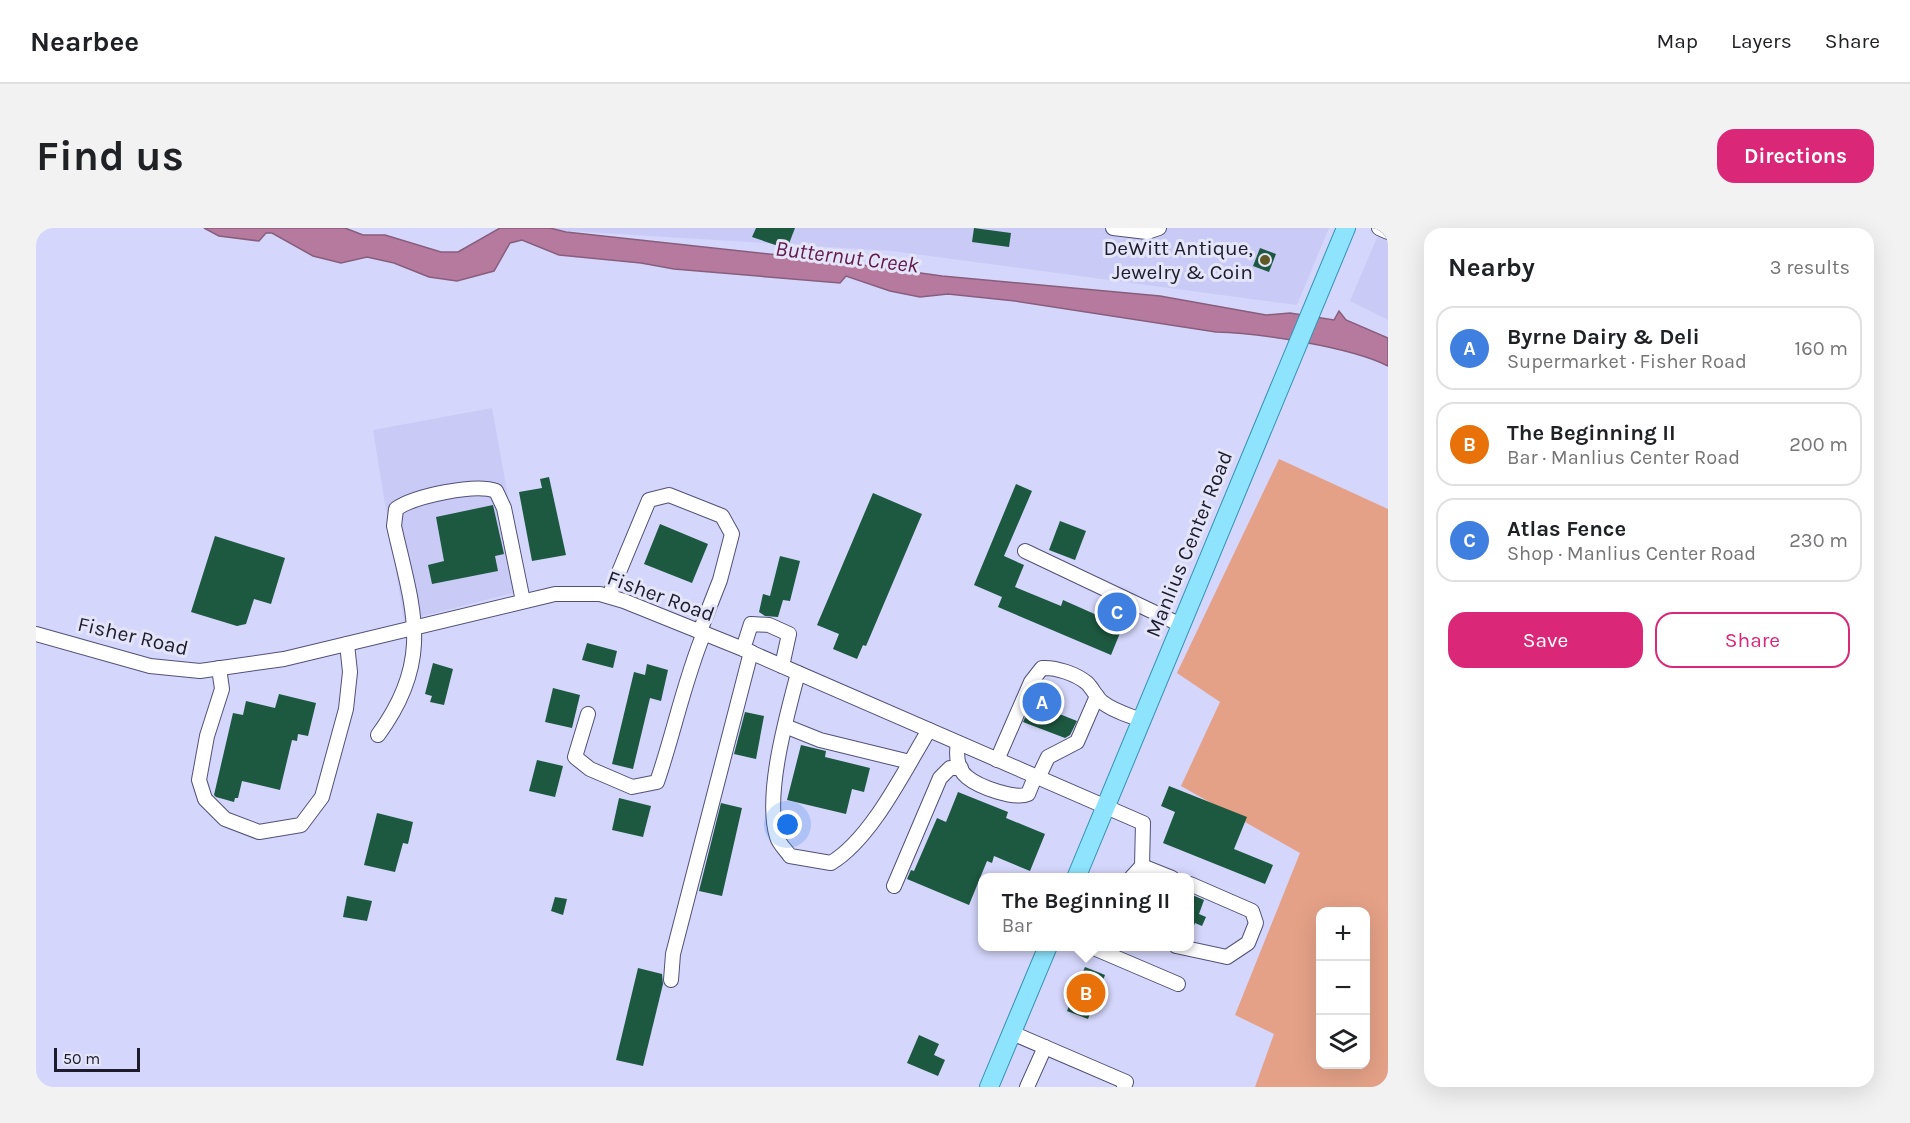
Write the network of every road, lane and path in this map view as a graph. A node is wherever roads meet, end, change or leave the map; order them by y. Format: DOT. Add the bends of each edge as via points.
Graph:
graph roads {
  1 [pos="1113,228"];
  2 [pos="1159,228"];
  3 [pos="1346,228"];
  4 [pos="1379,228"];
  5 [pos="1388,232"];
  6 [pos="1025,551"];
  7 [pos="609,597"];
  8 [pos="522,601"];
  9 [pos="1181,625"];
  10 [pos="416,627"];
  11 [pos="702,632"];
  12 [pos="36,634"];
  13 [pos="347,644"];
  14 [pos="747,651"];
  15 [pos="782,666"];
  16 [pos="219,668"];
  17 [pos="798,673"];
  18 [pos="1097,696"];
  19 [pos="588,714"];
  20 [pos="1142,720"];
  21 [pos="785,726"];
  22 [pos="929,730"];
  23 [pos="378,735"];
  24 [pos="958,743"];
  25 [pos="997,760"];
  26 [pos="909,762"];
  27 [pos="961,768"];
  28 [pos="1037,777"];
  29 [pos="1106,807"];
  30 [pos="1142,866"];
  31 [pos="1078,873"];
  32 [pos="1136,873"];
  33 [pos="1160,873"];
  34 [pos="894,886"];
  35 [pos="1194,886"];
  36 [pos="1194,950"];
  37 [pos="1046,951"];
  38 [pos="1101,951"];
  39 [pos="671,980"];
  40 [pos="1178,984"];
  41 [pos="1012,1033"];
  42 [pos="1045,1047"];
  43 [pos="1125,1084"];
  44 [pos="989,1087"];
  45 [pos="1027,1087"];
  1 -- 2 [label="street" via="1147,232"];
  3 -- 9 [label="main road, Manlius Center Road"];
  4 -- 5 [label="street"];
  6 -- 9 [label="street"];
  7 -- 8 [label="street, Fisher Road" via="582,593"];
  7 -- 11 [label="street, Fisher Road"];
  7 -- 11 [label="street" via="649,500 669,495 722,516 732,534"];
  8 -- 10 [label="street, Fisher Road"];
  8 -- 10 [label="street" via="504,508 496,491 480,488 422,498 404,503 396,509 393,519"];
  9 -- 20 [label="main road, Manlius Center Road"];
  10 -- 13 [label="street, Fisher Road"];
  10 -- 23 [label="street" via="416,651 402,694"];
  11 -- 14 [label="street, Fisher Road"];
  11 -- 19 [label="street" via="657,782 632,787 590,769 575,756"];
  12 -- 16 [label="street, Fisher Road" via="150,666"];
  13 -- 16 [label="street, Fisher Road" via="284,660"];
  13 -- 16 [label="street" via="350,672 346,709 322,797 301,825 259,832 225,819 205,799 199,780 207,736 222,689"];
  14 -- 15 [label="street, Fisher Road"];
  14 -- 15 [label="street" via="751,624 779,629 789,634"];
  14 -- 39 [label="street" via="673,954"];
  15 -- 17 [label="street, Fisher Road"];
  17 -- 21 [label="street"];
  17 -- 22 [label="street, Fisher Road"];
  18 -- 20 [label="street" via="1109,707"];
  18 -- 25 [label="street" via="1081,679 1059,669 1042,668 1031,682"];
  18 -- 28 [label="street" via="1077,742 1048,758"];
  20 -- 29 [label="main road, Manlius Center Road"];
  21 -- 26 [label="street" via="820,740"];
  21 -- 26 [label="street" via="773,806 777,839 790,856 831,863 844,855 892,792"];
  22 -- 24 [label="street, Fisher Road"];
  22 -- 26 [label="street"];
  24 -- 25 [label="street, Fisher Road"];
  24 -- 27 [label="street" via="956,759"];
  25 -- 28 [label="street, Fisher Road"];
  27 -- 28 [label="street" via="967,777 1020,798 1028,794"];
  27 -- 34 [label="street" via="950,768 940,778"];
  28 -- 29 [label="street, Fisher Road"];
  29 -- 30 [label="street, Fisher Road" via="1143,823"];
  29 -- 31 [label="main road, Manlius Center Road"];
  30 -- 32 [label="street"];
  30 -- 33 [label="street"];
  35 -- 36 [label="street" via="1252,911 1256,923 1248,943 1227,957"];
  37 -- 41 [label="main road"];
  38 -- 40 [label="street"];
  41 -- 42 [label="street"];
  41 -- 44 [label="main road"];
  42 -- 43 [label="street"];
  42 -- 45 [label="street"];
}
